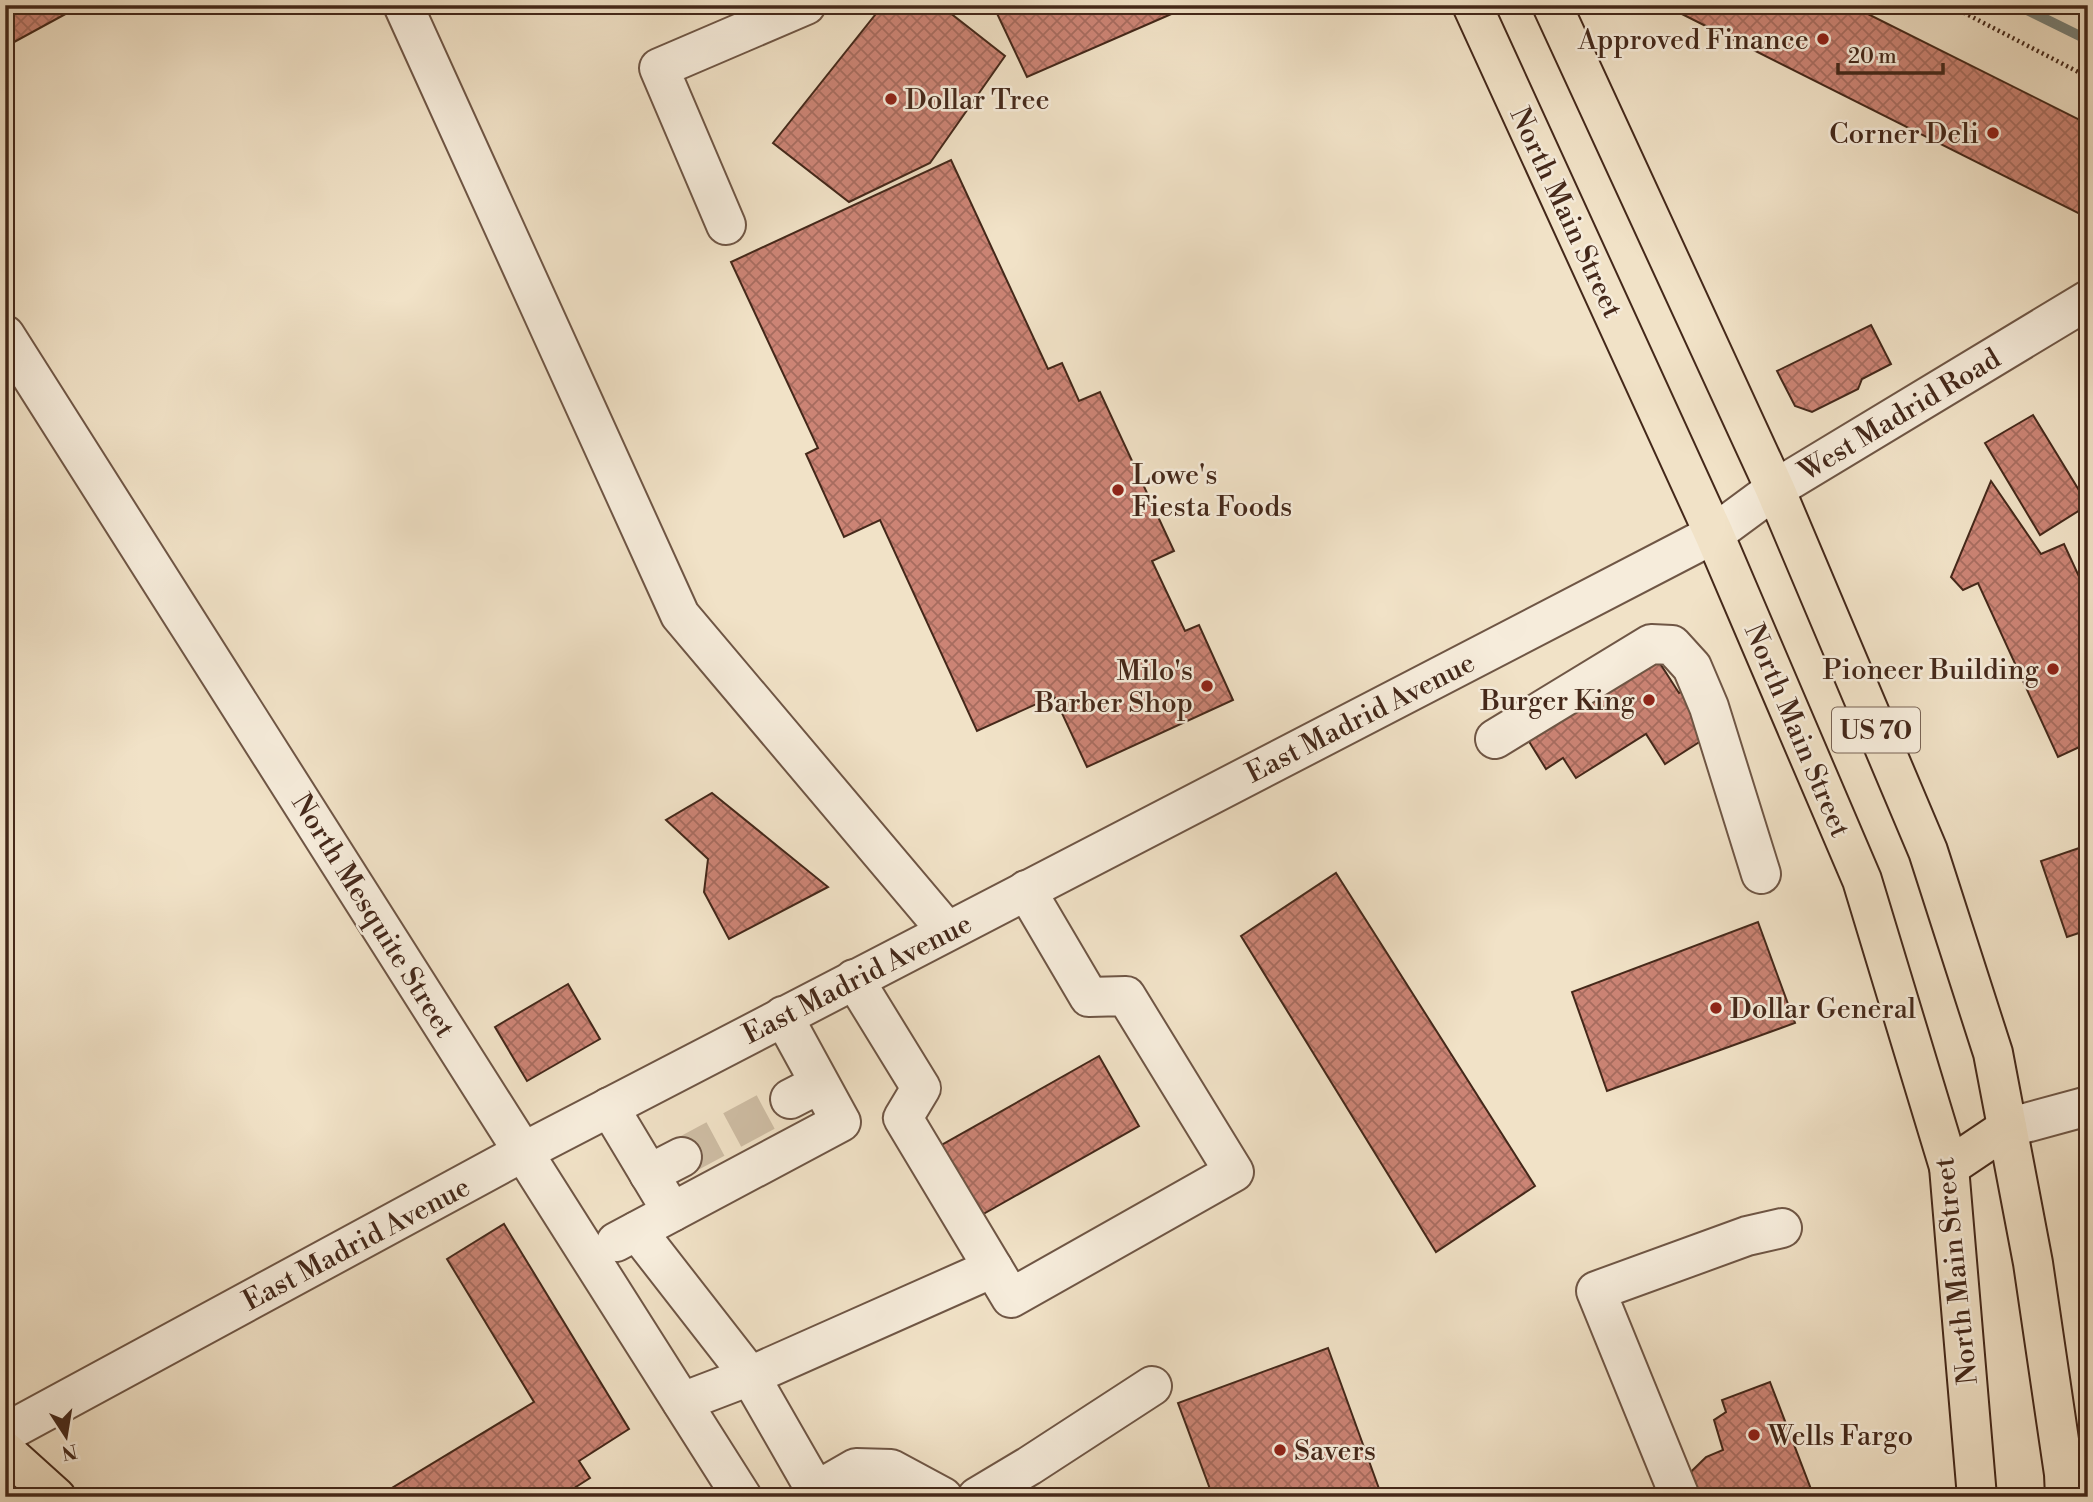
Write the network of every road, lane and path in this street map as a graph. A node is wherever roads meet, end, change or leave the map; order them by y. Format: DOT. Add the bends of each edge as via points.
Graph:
graph roads {
  1 [pos="403,5"];
  2 [pos="806,5"];
  3 [pos="1472,5"];
  4 [pos="1552,5"];
  5 [pos="1949,5"];
  6 [pos="2088,77"];
  7 [pos="726,225"];
  8 [pos="2088,300"];
  9 [pos="5,335"];
  10 [pos="1775,489"];
  11 [pos="1714,534"];
  12 [pos="1495,740"];
  13 [pos="1761,874"];
  14 [pos="1026,890"];
  15 [pos="947,931"];
  16 [pos="855,979"];
  17 [pos="783,1016"];
  18 [pos="2088,1106"];
  19 [pos="608,1107"];
  20 [pos="2007,1128"];
  21 [pos="525,1151"];
  22 [pos="1949,1167"];
  23 [pos="672,1212"];
  24 [pos="1782,1228"];
  25 [pos="637,1231"];
  26 [pos="590,1255"];
  27 [pos="993,1268"];
  28 [pos="750,1376"];
  29 [pos="1152,1386"];
  30 [pos="682,1402"];
  31 [pos="5,1433"];
  32 [pos="5,1451"];
  33 [pos="818,1494"];
  34 [pos="56,1497"];
  35 [pos="742,1497"];
  36 [pos="943,1497"];
  37 [pos="977,1497"];
  38 [pos="1680,1497"];
  39 [pos="1977,1497"];
  40 [pos="2065,1497"];
  1 -- 15 [label="street" via="680,615"];
  2 -- 7 [label="street" via="659,68"];
  3 -- 11 [label="main road, North Main Street / US 70"];
  4 -- 10 [label="main road, US 70"];
  5 -- 6 [label="path"];
  8 -- 10 [label="street, West Madrid Road"];
  9 -- 21 [label="street, North Mesquite Street"];
  10 -- 11 [label="street, West Madrid Road"];
  10 -- 20 [label="main road, US 70" via="1928,851 1993,1053"];
  11 -- 14 [label="street, East Madrid Avenue"];
  11 -- 22 [label="main road, North Main Street / US 70" via="1862,880"];
  12 -- 13 [label="street" via="1651,644 1672,645 1692,667 1709,707"];
  14 -- 15 [label="street, East Madrid Avenue"];
  14 -- 27 [label="street" via="1089,997 1126,996 1234,1172 1011,1298"];
  15 -- 16 [label="street, East Madrid Avenue"];
  16 -- 17 [label="street, East Madrid Avenue"];
  16 -- 27 [label="street" via="921,1088 903,1118"];
  17 -- 19 [label="street, East Madrid Avenue"];
  17 -- 23 [label="street" via="805,1092 841,1122"];
  18 -- 20 [label="street"];
  19 -- 21 [label="street, East Madrid Avenue"];
  19 -- 23 [label="street" via="665,1166"];
  20 -- 22 [label="main road"];
  20 -- 40 [label="main road, US 70" via="2033,1263"];
  21 -- 26 [label="street, North Mesquite Street"];
  21 -- 31 [label="street, East Madrid Avenue"];
  22 -- 39 [label="main road, North Main Street / US 70"];
  23 -- 25 [label="street"];
  24 -- 38 [label="street" via="1747,1236 1596,1291"];
  25 -- 26 [label="street"];
  25 -- 28 [label="street"];
  26 -- 30 [label="street, North Mesquite Street"];
  27 -- 28 [label="street"];
  28 -- 30 [label="street"];
  28 -- 33 [label="street"];
  29 -- 37 [label="street"];
  30 -- 35 [label="street, North Mesquite Street"];
  32 -- 34 [label="main road"];
  33 -- 36 [label="street" via="856,1468 891,1469"];
}
